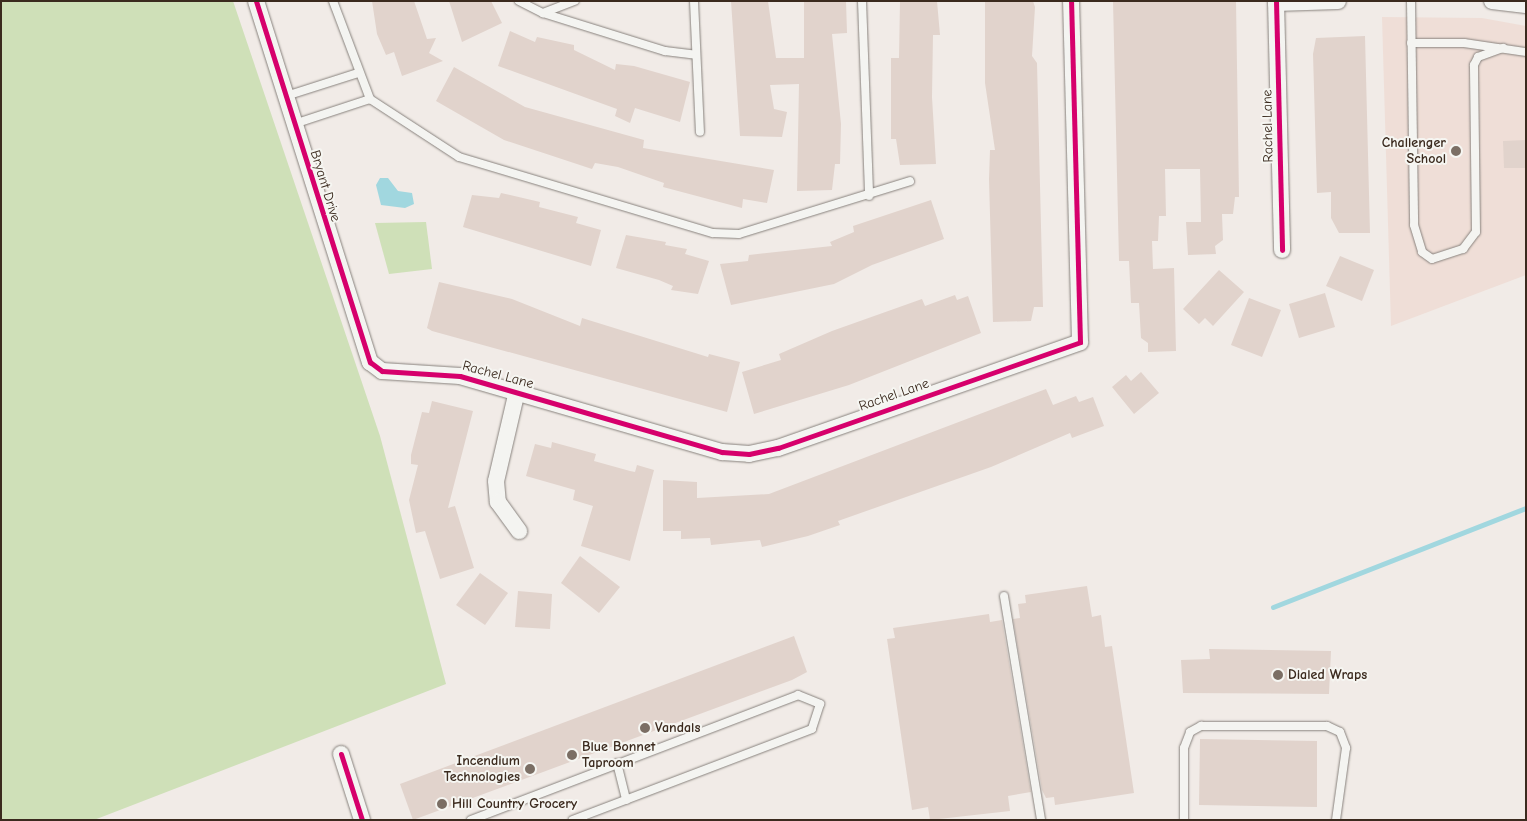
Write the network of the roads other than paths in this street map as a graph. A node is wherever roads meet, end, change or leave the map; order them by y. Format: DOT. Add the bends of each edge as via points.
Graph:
graph roads {
  1 [pos="256,1"];
  2 [pos="334,1"];
  3 [pos="520,1"];
  4 [pos="575,1"];
  5 [pos="694,1"];
  6 [pos="862,1"];
  7 [pos="1071,1"];
  8 [pos="1338,1"];
  9 [pos="1411,1"];
  10 [pos="1492,1"];
  11 [pos="1276,2"];
  12 [pos="1526,5"];
  13 [pos="543,13"];
  14 [pos="1411,43"];
  15 [pos="1503,48"];
  16 [pos="1526,52"];
  17 [pos="696,55"];
  18 [pos="358,73"];
  19 [pos="286,96"];
  20 [pos="370,99"];
  21 [pos="294,124"];
  22 [pos="700,132"];
  23 [pos="910,181"];
  24 [pos="869,196"];
  25 [pos="1282,250"];
  26 [pos="382,371"];
  27 [pos="517,391"];
  28 [pos="519,532"];
  29 [pos="1004,596"];
  30 [pos="341,754"];
  31 [pos="617,763"];
  32 [pos="626,800"];
  33 [pos="362,820"];
  34 [pos="471,820"];
  35 [pos="573,820"];
  36 [pos="1041,820"];
  37 [pos="1184,820"];
  38 [pos="1336,820"];
  1 -- 19 [label="street, Bryant Drive"];
  2 -- 18 [label="lane"];
  3 -- 13 [label="lane"];
  4 -- 13 [label="lane"];
  5 -- 17 [label="lane"];
  6 -- 24 [label="lane"];
  7 -- 27 [label="street, Rachel Lane" via="1080,342 778,448 749,454 722,452"];
  8 -- 11 [label="street"];
  9 -- 14 [label="lane"];
  10 -- 12 [label="street"];
  11 -- 25 [label="street, Rachel Lane"];
  13 -- 17 [label="lane" via="665,51"];
  14 -- 15 [label="lane"];
  14 -- 15 [label="lane" via="1414,226 1422,252 1432,259 1463,249 1476,232 1474,65 1478,57"];
  15 -- 16 [label="lane"];
  17 -- 22 [label="lane"];
  18 -- 19 [label="lane"];
  18 -- 20 [label="lane"];
  19 -- 21 [label="street, Bryant Drive"];
  20 -- 21 [label="lane"];
  20 -- 24 [label="lane" via="459,157 713,233 739,234"];
  21 -- 26 [label="street, Bryant Drive" via="363,345 370,362"];
  23 -- 24 [label="lane"];
  26 -- 27 [label="street, Rachel Lane" via="435,372"];
  27 -- 28 [label="street" via="496,481 498,502"];
  29 -- 36 [label="lane"];
  30 -- 33 [label="street"];
  31 -- 32 [label="lane"];
  31 -- 32 [label="lane" via="798,695 820,704 812,728"];
  31 -- 34 [label="lane"];
  32 -- 35 [label="lane"];
  37 -- 38 [label="lane" via="1184,748 1190,732 1201,726 1327,726 1340,732 1346,748"];
}
